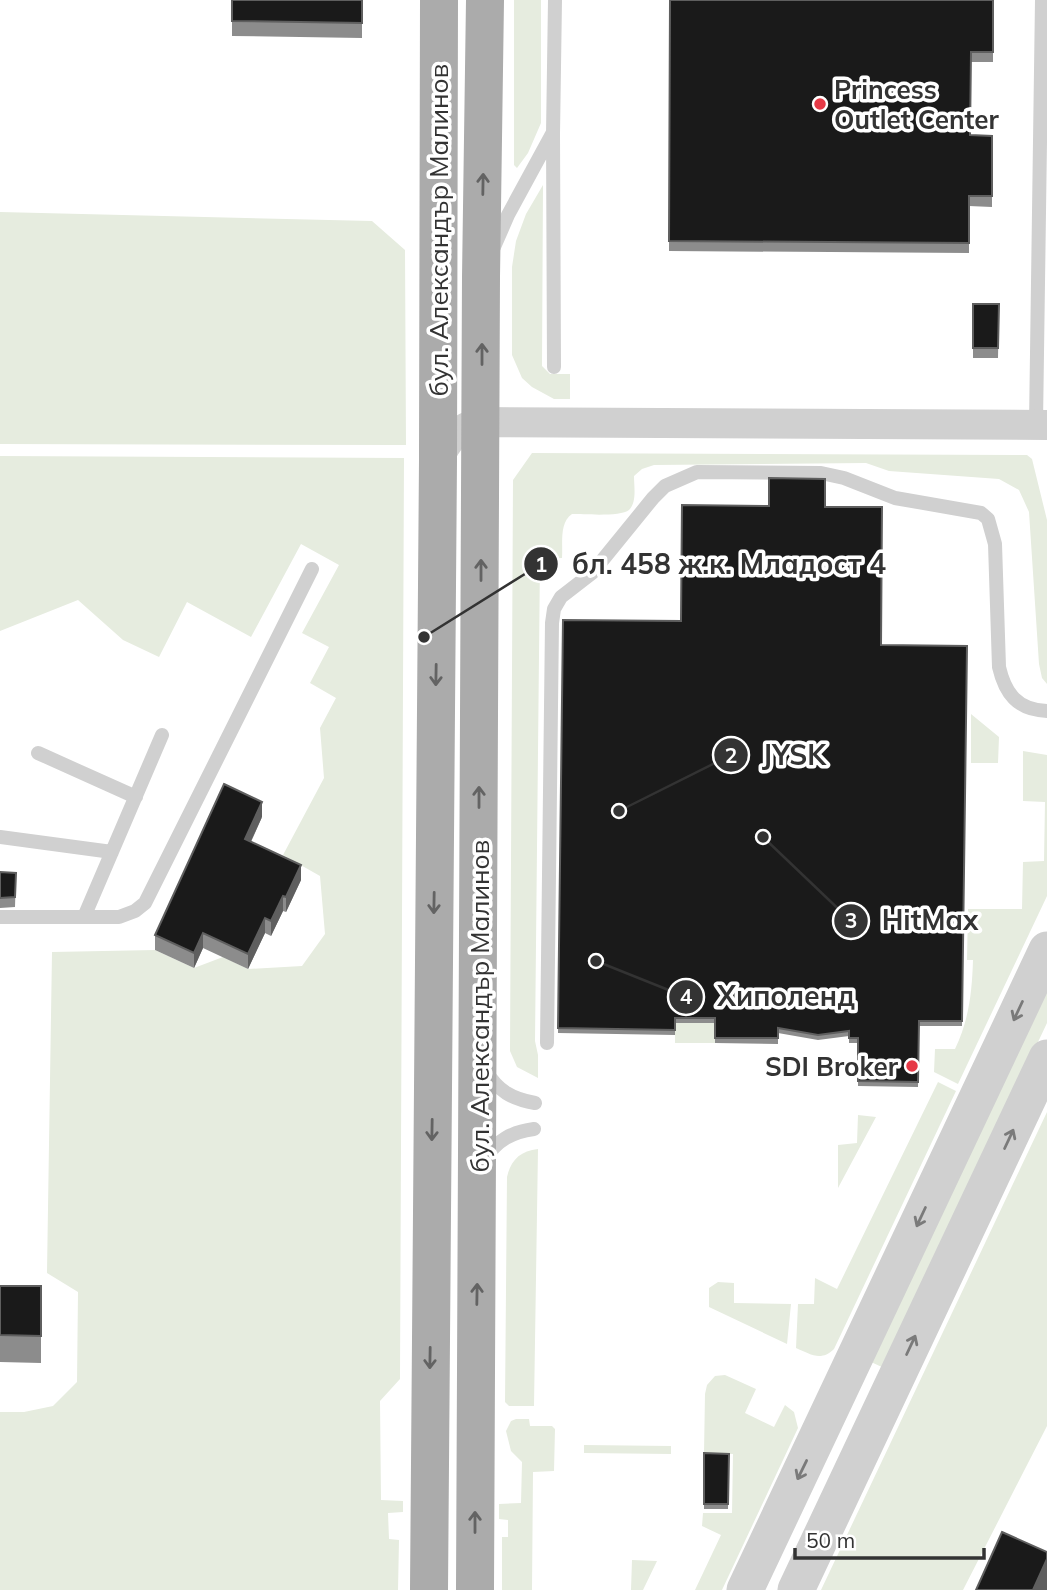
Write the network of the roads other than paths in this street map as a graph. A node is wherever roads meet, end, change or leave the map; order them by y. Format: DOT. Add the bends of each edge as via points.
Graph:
graph roads {
  1 [pos="439,0"];
  2 [pos="485,0"];
  3 [pos="555,0"];
  4 [pos="1042,0"];
  5 [pos="553,134"];
  6 [pos="481,277"];
  7 [pos="554,367"];
  8 [pos="481,422"];
  9 [pos="1042,425"];
  10 [pos="438,460"];
  11 [pos="312,569"];
  12 [pos="1047,711"];
  13 [pos="162,735"];
  14 [pos="38,752"];
  15 [pos="136,797"];
  16 [pos="0,837"];
  17 [pos="112,852"];
  18 [pos="0,917"];
  19 [pos="84,917"];
  20 [pos="1047,950"];
  21 [pos="547,1043"];
  22 [pos="478,1051"];
  23 [pos="1047,1058"];
  24 [pos="535,1103"];
  25 [pos="534,1129"];
  26 [pos="478,1173"];
  27 [pos="857,1407"];
  28 [pos="429,1590"];
  29 [pos="475,1590"];
  30 [pos="745,1590"];
  31 [pos="796,1590"];
  1 -- 10 [label="main road, бул. Александър Малинов"];
  6 -- 2 [label="main road, бул. Александър Малинов, one-way"];
  3 -- 5 [label="lane"];
  4 -- 9 [label="lane"];
  5 -- 6 [label="lane" via="508,215"];
  5 -- 7 [label="lane"];
  8 -- 6 [label="main road, бул. Александър Малинов, one-way"];
  8 -- 9 [label="street"];
  8 -- 10 [label="street, бул. Александър Малинов" via="456,432"];
  22 -- 8 [label="main road, бул. Александър Малинов, one-way"];
  10 -- 28 [label="main road, бул. Александър Малинов, one-way"];
  11 -- 19 [label="lane" via="145,903 118,917"];
  12 -- 21 [label="lane" via="1022,706 1003,683 995,544 988,519 981,513 894,498 821,472 697,472 665,486 592,573 561,597 554,609"];
  13 -- 15 [label="lane"];
  14 -- 15 [label="lane"];
  15 -- 17 [label="lane"];
  16 -- 17 [label="lane"];
  17 -- 19 [label="lane"];
  18 -- 19 [label="lane"];
  20 -- 27 [label="street, one-way"];
  22 -- 24 [label="lane" via="503,1092"];
  22 -- 26 [label="main road, бул. Александър Малинов"];
  27 -- 23 [label="street, one-way"];
  25 -- 26 [label="lane" via="502,1140"];
  29 -- 26 [label="main road, бул. Александър Малинов, one-way"];
  27 -- 30 [label="street, one-way"];
  27 -- 31 [label="street"];
}
